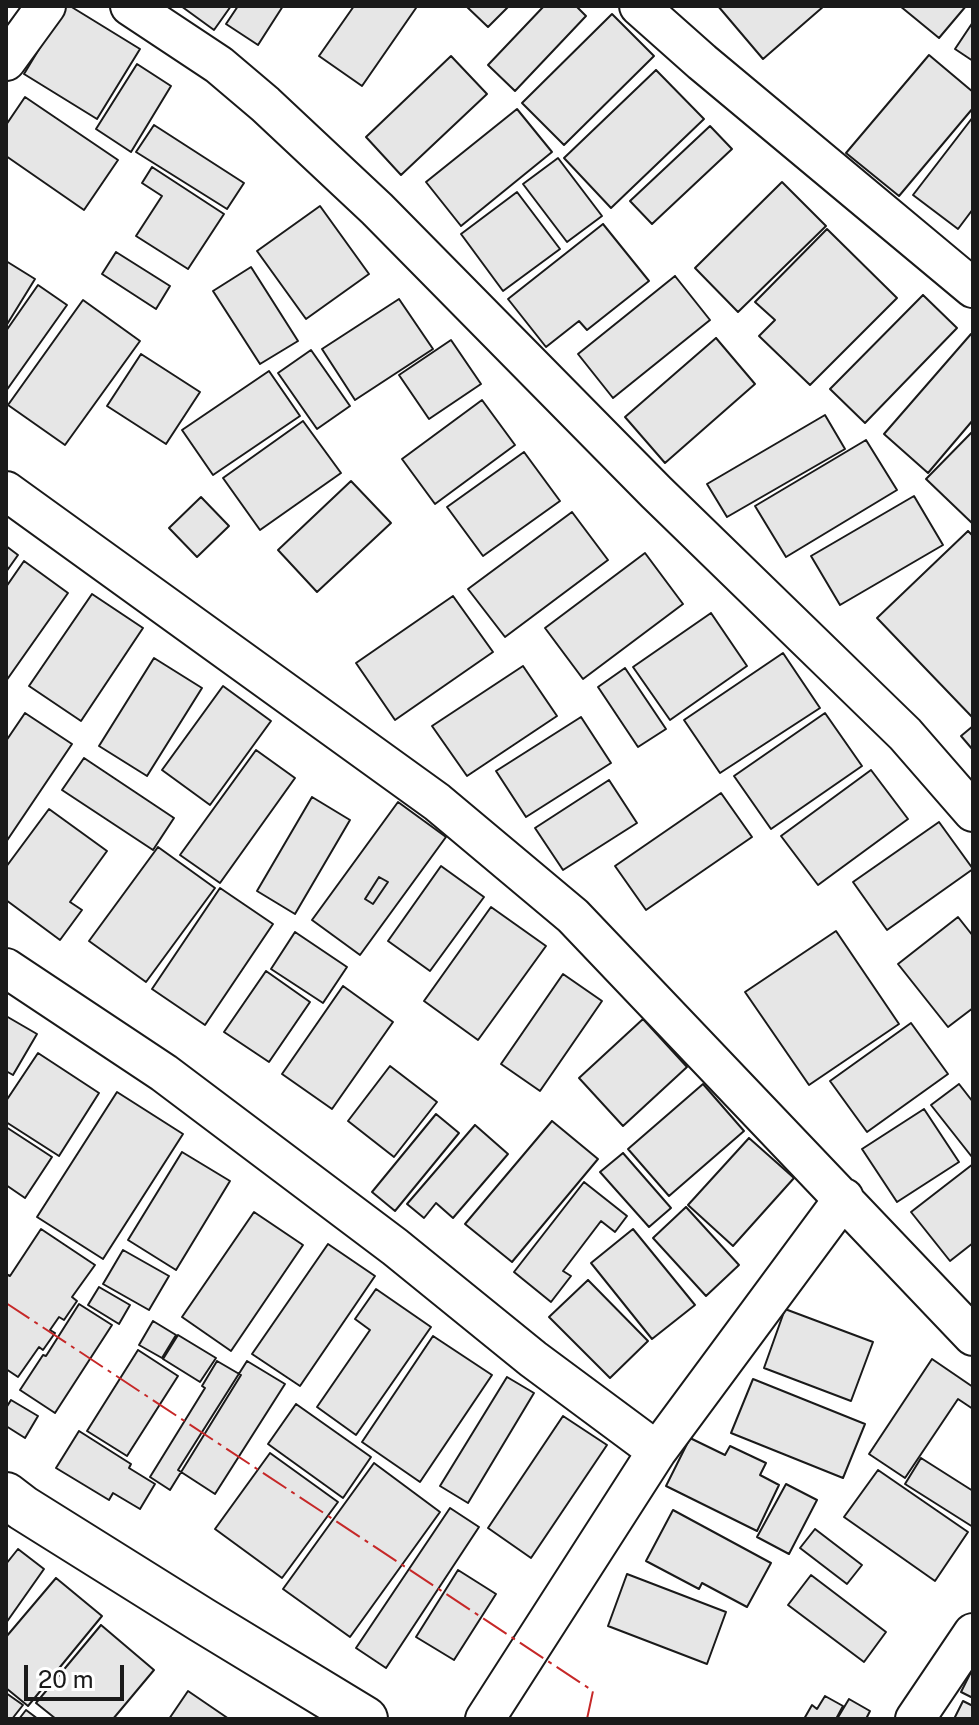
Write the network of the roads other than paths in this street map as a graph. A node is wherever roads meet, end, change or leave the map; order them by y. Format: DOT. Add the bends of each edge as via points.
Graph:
graph roads {
  1 [pos="46,6"];
  2 [pos="130,6"];
  3 [pos="639,6"];
  4 [pos="6,61"];
  5 [pos="973,288"];
  6 [pos="6,491"];
  7 [pos="973,812"];
  8 [pos="6,968"];
  9 [pos="844,1198"];
  10 [pos="973,1336"];
  11 [pos="657,1451"];
  12 [pos="12,1511"];
  13 [pos="973,1633"];
  14 [pos="365,1719"];
  15 [pos="485,1719"];
  16 [pos="915,1719"];
  1 -- 4 [label="street"];
  2 -- 7 [label="street" via="219,65 377,209 905,734"];
  3 -- 5 [label="street"];
  6 -- 9 [label="street" via="437,802 573,916"];
  8 -- 11 [label="street" via="164,1073"];
  9 -- 10 [label="street"];
  9 -- 11 [label="street"];
  11 -- 15 [label="street"];
  12 -- 14 [label="main road"];
  13 -- 16 [label="street"];
}
